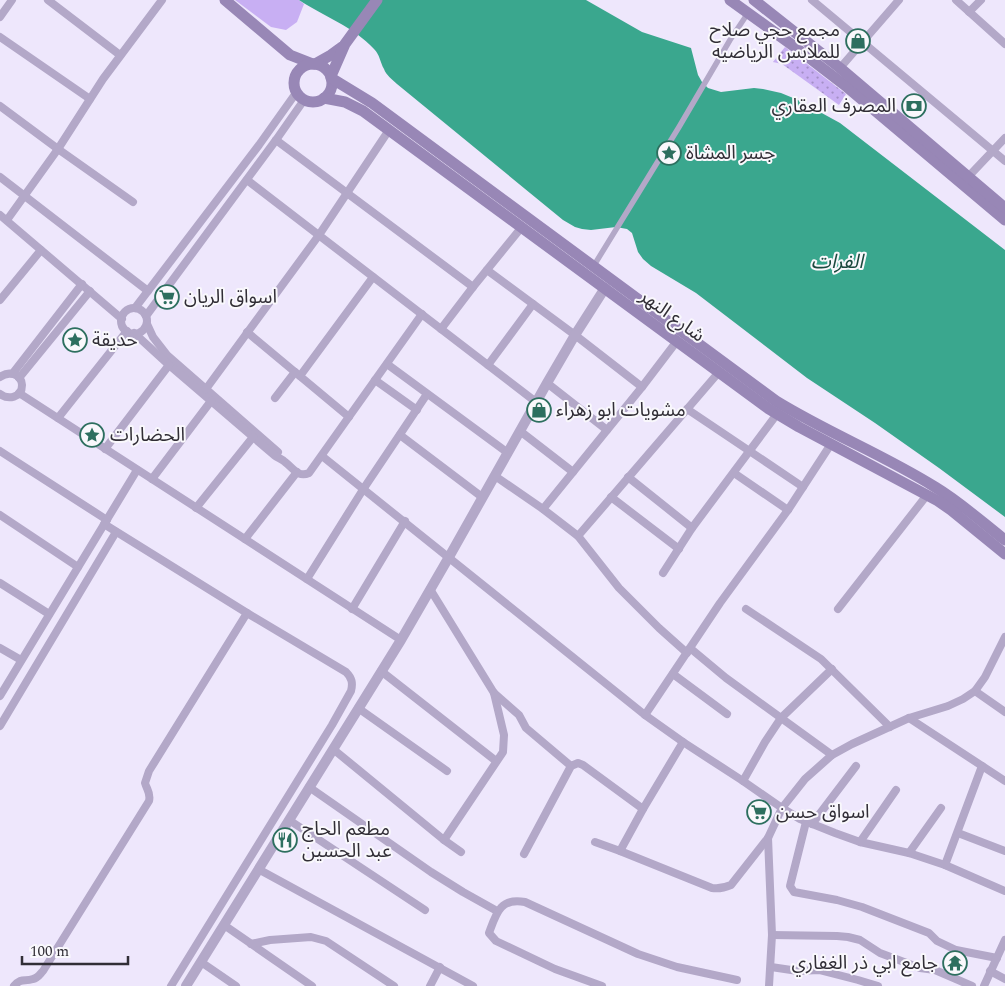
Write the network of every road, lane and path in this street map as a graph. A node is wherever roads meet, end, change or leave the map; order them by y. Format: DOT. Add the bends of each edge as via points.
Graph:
graph roads {
  1 [pos="12,0"];
  2 [pos="48,0"];
  3 [pos="162,0"];
  4 [pos="224,0"];
  5 [pos="377,0"];
  6 [pos="730,0"];
  7 [pos="754,0"];
  8 [pos="812,0"];
  9 [pos="899,0"];
  10 [pos="956,0"];
  11 [pos="981,0"];
  12 [pos="969,12"];
  13 [pos="748,13"];
  14 [pos="0,17"];
  15 [pos="0,37"];
  16 [pos="862,42"];
  17 [pos="345,44"];
  18 [pos="1005,44"];
  19 [pos="120,55"];
  20 [pos="290,55"];
  21 [pos="314,64"];
  22 [pos="840,68"];
  23 [pos="331,77"];
  24 [pos="294,79"];
  25 [pos="300,96"];
  26 [pos="324,98"];
  27 [pos="90,99"];
  28 [pos="0,106"];
  29 [pos="389,130"];
  30 [pos="1005,138"];
  31 [pos="276,140"];
  32 [pos="58,149"];
  33 [pos="993,152"];
  34 [pos="1005,161"];
  35 [pos="0,177"];
  36 [pos="968,177"];
  37 [pos="247,180"];
  38 [pos="347,193"];
  39 [pos="485,194"];
  40 [pos="24,196"];
  41 [pos="133,202"];
  42 [pos="1000,207"];
  43 [pos="0,214"];
  44 [pos="7,220"];
  45 [pos="1005,220"];
  46 [pos="521,228"];
  47 [pos="319,235"];
  48 [pos="41,250"];
  49 [pos="596,262"];
  50 [pos="487,270"];
  51 [pos="374,277"];
  52 [pos="82,284"];
  53 [pos="473,287"];
  54 [pos="605,288"];
  55 [pos="90,291"];
  56 [pos="148,291"];
  57 [pos="0,300"];
  58 [pos="533,304"];
  59 [pos="135,308"];
  60 [pos="422,314"];
  61 [pos="146,316"];
  62 [pos="122,319"];
  63 [pos="147,324"];
  64 [pos="441,329"];
  65 [pos="130,332"];
  66 [pos="247,332"];
  67 [pos="575,335"];
  68 [pos="677,341"];
  69 [pos="387,364"];
  70 [pos="169,365"];
  71 [pos="488,365"];
  72 [pos="719,372"];
  73 [pos="298,374"];
  74 [pos="16,376"];
  75 [pos="0,377"];
  76 [pos="375,380"];
  77 [pos="547,383"];
  78 [pos="642,387"];
  79 [pos="206,388"];
  80 [pos="750,388"];
  81 [pos="19,393"];
  82 [pos="427,394"];
  83 [pos="1,397"];
  84 [pos="275,398"];
  85 [pos="211,401"];
  86 [pos="536,402"];
  87 [pos="687,409"];
  88 [pos="417,410"];
  89 [pos="777,414"];
  90 [pos="349,417"];
  91 [pos="58,418"];
  92 [pos="607,430"];
  93 [pos="520,431"];
  94 [pos="400,435"];
  95 [pos="253,437"];
  96 [pos="832,444"];
  97 [pos="106,449"];
  98 [pos="0,451"];
  99 [pos="750,451"];
  100 [pos="508,452"];
  101 [pos="322,456"];
  102 [pos="285,461"];
  103 [pos="137,470"];
  104 [pos="297,472"];
  105 [pos="573,472"];
  106 [pos="734,473"];
  107 [pos="495,476"];
  108 [pos="628,477"];
  109 [pos="152,479"];
  110 [pos="803,487"];
  111 [pos="364,488"];
  112 [pos="928,495"];
  113 [pos="482,497"];
  114 [pos="611,497"];
  115 [pos="196,508"];
  116 [pos="543,509"];
  117 [pos="788,510"];
  118 [pos="0,515"];
  119 [pos="404,521"];
  120 [pos="105,522"];
  121 [pos="692,528"];
  122 [pos="116,532"];
  123 [pos="578,536"];
  124 [pos="245,539"];
  125 [pos="1005,540"];
  126 [pos="678,549"];
  127 [pos="1005,554"];
  128 [pos="449,557"];
  129 [pos="78,567"];
  130 [pos="663,573"];
  131 [pos="307,580"];
  132 [pos="0,582"];
  133 [pos="430,589"];
  134 [pos="352,609"];
  135 [pos="746,609"];
  136 [pos="838,609"];
  137 [pos="247,613"];
  138 [pos="49,614"];
  139 [pos="1005,637"];
  140 [pos="401,640"];
  141 [pos="0,648"];
  142 [pos="688,651"];
  143 [pos="21,660"];
  144 [pos="832,669"];
  145 [pos="381,671"];
  146 [pos="673,674"];
  147 [pos="975,692"];
  148 [pos="494,693"];
  149 [pos="0,696"];
  150 [pos="358,708"];
  151 [pos="1005,712"];
  152 [pos="727,714"];
  153 [pos="645,715"];
  154 [pos="781,718"];
  155 [pos="909,718"];
  156 [pos="332,725"];
  157 [pos="0,726"];
  158 [pos="890,727"];
  159 [pos="343,732"];
  160 [pos="683,742"];
  161 [pos="333,749"];
  162 [pos="832,755"];
  163 [pos="496,761"];
  164 [pos="571,766"];
  165 [pos="856,766"];
  166 [pos="982,766"];
  167 [pos="447,771"];
  168 [pos="743,781"];
  169 [pos="1005,781"];
  170 [pos="309,788"];
  171 [pos="896,790"];
  172 [pos="782,808"];
  173 [pos="942,808"];
  174 [pos="643,809"];
  175 [pos="289,820"];
  176 [pos="809,823"];
  177 [pos="958,833"];
  178 [pos="768,838"];
  179 [pos="444,840"];
  180 [pos="595,842"];
  181 [pos="860,842"];
  182 [pos="620,851"];
  183 [pos="1005,851"];
  184 [pos="461,852"];
  185 [pos="524,854"];
  186 [pos="909,854"];
  187 [pos="945,865"];
  188 [pos="258,869"];
  189 [pos="1005,891"];
  190 [pos="425,910"];
  191 [pos="497,911"];
  192 [pos="224,925"];
  193 [pos="772,935"];
  194 [pos="1005,940"];
  195 [pos="252,944"];
  196 [pos="997,958"];
  197 [pos="201,962"];
  198 [pos="440,967"];
  199 [pos="771,967"];
  200 [pos="990,971"];
  201 [pos="1005,979"];
  202 [pos="737,980"];
  203 [pos="14,986"];
  204 [pos="171,986"];
  205 [pos="186,986"];
  206 [pos="236,986"];
  207 [pos="312,986"];
  208 [pos="394,986"];
  209 [pos="430,986"];
  210 [pos="473,986"];
  211 [pos="602,986"];
  212 [pos="769,986"];
  213 [pos="878,986"];
  214 [pos="972,986"];
  215 [pos="984,986"];
  1 -- 14 [label="street"];
  2 -- 19 [label="street"];
  3 -- 19 [label="street"];
  4 -- 20 [label="main road"];
  5 -- 17 [label="main road"];
  6 -- 13 [label="main road"];
  7 -- 22 [label="main road"];
  8 -- 16 [label="street"];
  9 -- 16 [label="street"];
  10 -- 12 [label="street"];
  11 -- 12 [label="street"];
  12 -- 18 [label="street"];
  13 -- 42 [label="main road"];
  13 -- 49 [label="street"];
  15 -- 27 [label="street"];
  16 -- 22 [label="street"];
  16 -- 33 [label="street"];
  17 -- 21 [label="main road"];
  17 -- 23 [label="main road"];
  19 -- 27 [label="street"];
  20 -- 21 [label="main road"];
  20 -- 24 [label="main road"];
  21 -- 23 [label="main road" via="324,68"];
  21 -- 24 [label="main road" via="301,68"];
  22 -- 36 [label="main road"];
  23 -- 26 [label="main road" via="330,90"];
  23 -- 39 [label="main road, شارع النهر" via="372,103"];
  24 -- 25 [label="main road"];
  25 -- 26 [label="main road" via="314,102"];
  25 -- 31 [label="street"];
  25 -- 56 [label="street"];
  26 -- 29 [label="main road, شارع النهر" via="357,107"];
  27 -- 32 [label="street"];
  28 -- 32 [label="street"];
  29 -- 38 [label="street"];
  29 -- 39 [label="main road, شارع النهر"];
  30 -- 33 [label="street"];
  31 -- 37 [label="street"];
  31 -- 38 [label="street"];
  32 -- 40 [label="street"];
  32 -- 41 [label="street"];
  33 -- 34 [label="street"];
  33 -- 36 [label="street"];
  35 -- 40 [label="street"];
  36 -- 42 [label="main road"];
  37 -- 47 [label="street"];
  37 -- 61 [label="street"];
  38 -- 47 [label="street"];
  38 -- 53 [label="street"];
  39 -- 46 [label="main road, شارع النهر"];
  39 -- 49 [label="main road, شارع النهر"];
  40 -- 44 [label="street"];
  40 -- 56 [label="street"];
  42 -- 45 [label="main road"];
  43 -- 44 [label="street"];
  44 -- 48 [label="street"];
  46 -- 50 [label="street"];
  46 -- 54 [label="main road, شارع النهر"];
  47 -- 51 [label="street"];
  47 -- 66 [label="street"];
  48 -- 52 [label="street"];
  48 -- 57 [label="street"];
  49 -- 80 [label="main road, شارع النهر"];
  50 -- 53 [label="street"];
  50 -- 58 [label="street"];
  51 -- 60 [label="street"];
  51 -- 73 [label="street"];
  52 -- 55 [label="street"];
  52 -- 74 [label="street"];
  53 -- 64 [label="street"];
  54 -- 67 [label="street"];
  54 -- 68 [label="main road, شارع النهر"];
  55 -- 62 [label="street"];
  55 -- 74 [label="street"];
  56 -- 59 [label="street"];
  58 -- 67 [label="street"];
  58 -- 71 [label="street"];
  59 -- 61 [label="street"];
  59 -- 62 [label="street" via="126,311"];
  60 -- 64 [label="street"];
  60 -- 69 [label="street"];
  61 -- 63 [label="street"];
  62 -- 65 [label="street" via="123,326"];
  63 -- 65 [label="street" via="141,332"];
  63 -- 79 [label="street" via="162,349"];
  64 -- 71 [label="street"];
  65 -- 70 [label="street"];
  65 -- 91 [label="street"];
  66 -- 73 [label="street"];
  66 -- 79 [label="street"];
  67 -- 77 [label="street"];
  67 -- 78 [label="street"];
  68 -- 72 [label="main road, شارع النهر"];
  68 -- 78 [label="street"];
  69 -- 76 [label="street"];
  69 -- 82 [label="street"];
  70 -- 85 [label="street"];
  70 -- 97 [label="street"];
  71 -- 86 [label="street"];
  72 -- 80 [label="main road, شارع النهر"];
  72 -- 87 [label="street"];
  73 -- 84 [label="street"];
  73 -- 90 [label="street"];
  74 -- 75 [label="street" via="5,373"];
  74 -- 81 [label="street" via="22,385"];
  76 -- 88 [label="street"];
  76 -- 90 [label="street"];
  77 -- 86 [label="street"];
  77 -- 92 [label="street"];
  78 -- 92 [label="street"];
  79 -- 102 [label="street" via="278,451"];
  80 -- 89 [label="main road, شارع النهر"];
  80 -- 125 [label="main road, شارع النهر" via="934,486"];
  81 -- 83 [label="street" via="12,398"];
  81 -- 91 [label="street"];
  82 -- 88 [label="street"];
  82 -- 100 [label="street"];
  85 -- 95 [label="street"];
  85 -- 109 [label="street"];
  86 -- 93 [label="street"];
  87 -- 99 [label="street"];
  87 -- 108 [label="street"];
  88 -- 94 [label="street"];
  89 -- 96 [label="main road, شارع النهر"];
  89 -- 99 [label="street"];
  90 -- 101 [label="street"];
  91 -- 97 [label="street"];
  92 -- 105 [label="street"];
  93 -- 100 [label="street"];
  93 -- 105 [label="street"];
  94 -- 111 [label="street"];
  94 -- 113 [label="street"];
  95 -- 102 [label="street"];
  95 -- 115 [label="street"];
  96 -- 110 [label="street"];
  96 -- 112 [label="main road, شارع النهر"];
  97 -- 103 [label="street"];
  98 -- 120 [label="street"];
  99 -- 106 [label="street"];
  99 -- 110 [label="street"];
  100 -- 107 [label="street"];
  101 -- 104 [label="street" via="310,473 303,475"];
  101 -- 111 [label="street"];
  102 -- 104 [label="street"];
  103 -- 109 [label="street"];
  103 -- 120 [label="street"];
  104 -- 124 [label="street"];
  105 -- 116 [label="street"];
  106 -- 117 [label="street"];
  106 -- 121 [label="street"];
  107 -- 113 [label="street"];
  107 -- 116 [label="street"];
  108 -- 114 [label="street"];
  108 -- 121 [label="street"];
  109 -- 115 [label="street"];
  110 -- 117 [label="street"];
  111 -- 119 [label="street"];
  111 -- 131 [label="street"];
  112 -- 127 [label="main road, شارع النهر"];
  112 -- 136 [label="street"];
  113 -- 128 [label="street"];
  114 -- 123 [label="street"];
  114 -- 126 [label="street"];
  115 -- 124 [label="street"];
  116 -- 123 [label="street"];
  117 -- 142 [label="street"];
  118 -- 129 [label="street"];
  119 -- 128 [label="street"];
  119 -- 134 [label="street"];
  120 -- 122 [label="street"];
  120 -- 129 [label="street"];
  121 -- 126 [label="street"];
  122 -- 137 [label="street"];
  122 -- 157 [label="street"];
  123 -- 142 [label="street" via="619,588 659,628"];
  124 -- 131 [label="street"];
  126 -- 130 [label="street"];
  128 -- 133 [label="street"];
  128 -- 153 [label="street"];
  129 -- 138 [label="street"];
  131 -- 134 [label="street"];
  132 -- 138 [label="street"];
  133 -- 140 [label="street"];
  133 -- 148 [label="street"];
  134 -- 140 [label="street"];
  135 -- 144 [label="street"];
  137 -- 156 [label="street" via="350,676 351,691"];
  137 -- 203 [label="street" via="149,771 145,783 149,801 43,971 37,977 19,981"];
  138 -- 143 [label="street"];
  139 -- 147 [label="street"];
  140 -- 145 [label="street"];
  141 -- 143 [label="street"];
  142 -- 146 [label="street"];
  142 -- 154 [label="street"];
  143 -- 149 [label="street"];
  144 -- 154 [label="street"];
  144 -- 158 [label="street"];
  145 -- 150 [label="street"];
  145 -- 163 [label="street"];
  146 -- 152 [label="street"];
  146 -- 153 [label="street"];
  147 -- 151 [label="street"];
  147 -- 155 [label="street" via="948,706"];
  148 -- 163 [label="street" via="504,734 503,752"];
  148 -- 164 [label="street" via="519,716 526,728"];
  150 -- 159 [label="street"];
  150 -- 167 [label="street"];
  153 -- 160 [label="street"];
  154 -- 162 [label="street"];
  154 -- 168 [label="street"];
  155 -- 158 [label="street"];
  155 -- 166 [label="street"];
  156 -- 159 [label="street"];
  156 -- 204 [label="street"];
  158 -- 162 [label="street"];
  159 -- 161 [label="street"];
  160 -- 168 [label="street"];
  160 -- 174 [label="street"];
  161 -- 170 [label="street"];
  161 -- 179 [label="street"];
  162 -- 172 [label="street" via="805,779"];
  163 -- 179 [label="street"];
  164 -- 174 [label="street" via="583,765"];
  164 -- 185 [label="street"];
  165 -- 176 [label="street"];
  166 -- 169 [label="street"];
  166 -- 177 [label="street"];
  168 -- 172 [label="street"];
  170 -- 175 [label="street"];
  170 -- 191 [label="street" via="431,872"];
  171 -- 181 [label="street"];
  172 -- 176 [label="street"];
  172 -- 178 [label="street"];
  173 -- 186 [label="street"];
  174 -- 182 [label="street"];
  175 -- 188 [label="street"];
  175 -- 190 [label="street"];
  176 -- 181 [label="street"];
  176 -- 196 [label="street" via="790,886 794,892 862,907 929,933 937,942 956,950"];
  177 -- 183 [label="street"];
  177 -- 187 [label="street"];
  178 -- 182 [label="street" via="731,885 718,889"];
  178 -- 193 [label="street"];
  179 -- 184 [label="street"];
  180 -- 182 [label="street"];
  181 -- 186 [label="street"];
  186 -- 187 [label="street"];
  187 -- 189 [label="street"];
  188 -- 192 [label="street"];
  188 -- 198 [label="street"];
  191 -- 202 [label="street" via="511,901 525,902 638,954 677,967"];
  191 -- 211 [label="street" via="489,933 496,941 555,969"];
  192 -- 195 [label="street"];
  192 -- 197 [label="street"];
  193 -- 199 [label="street"];
  193 -- 214 [label="street" via="837,936 860,940 880,953 920,968 935,970"];
  194 -- 196 [label="street"];
  195 -- 207 [label="street"];
  195 -- 208 [label="street" via="270,940 320,939"];
  196 -- 200 [label="street"];
  197 -- 205 [label="street"];
  197 -- 206 [label="street"];
  198 -- 209 [label="street"];
  198 -- 210 [label="street"];
  199 -- 212 [label="street"];
  199 -- 213 [label="street" via="819,970"];
  200 -- 201 [label="street"];
  200 -- 215 [label="street"];
}
